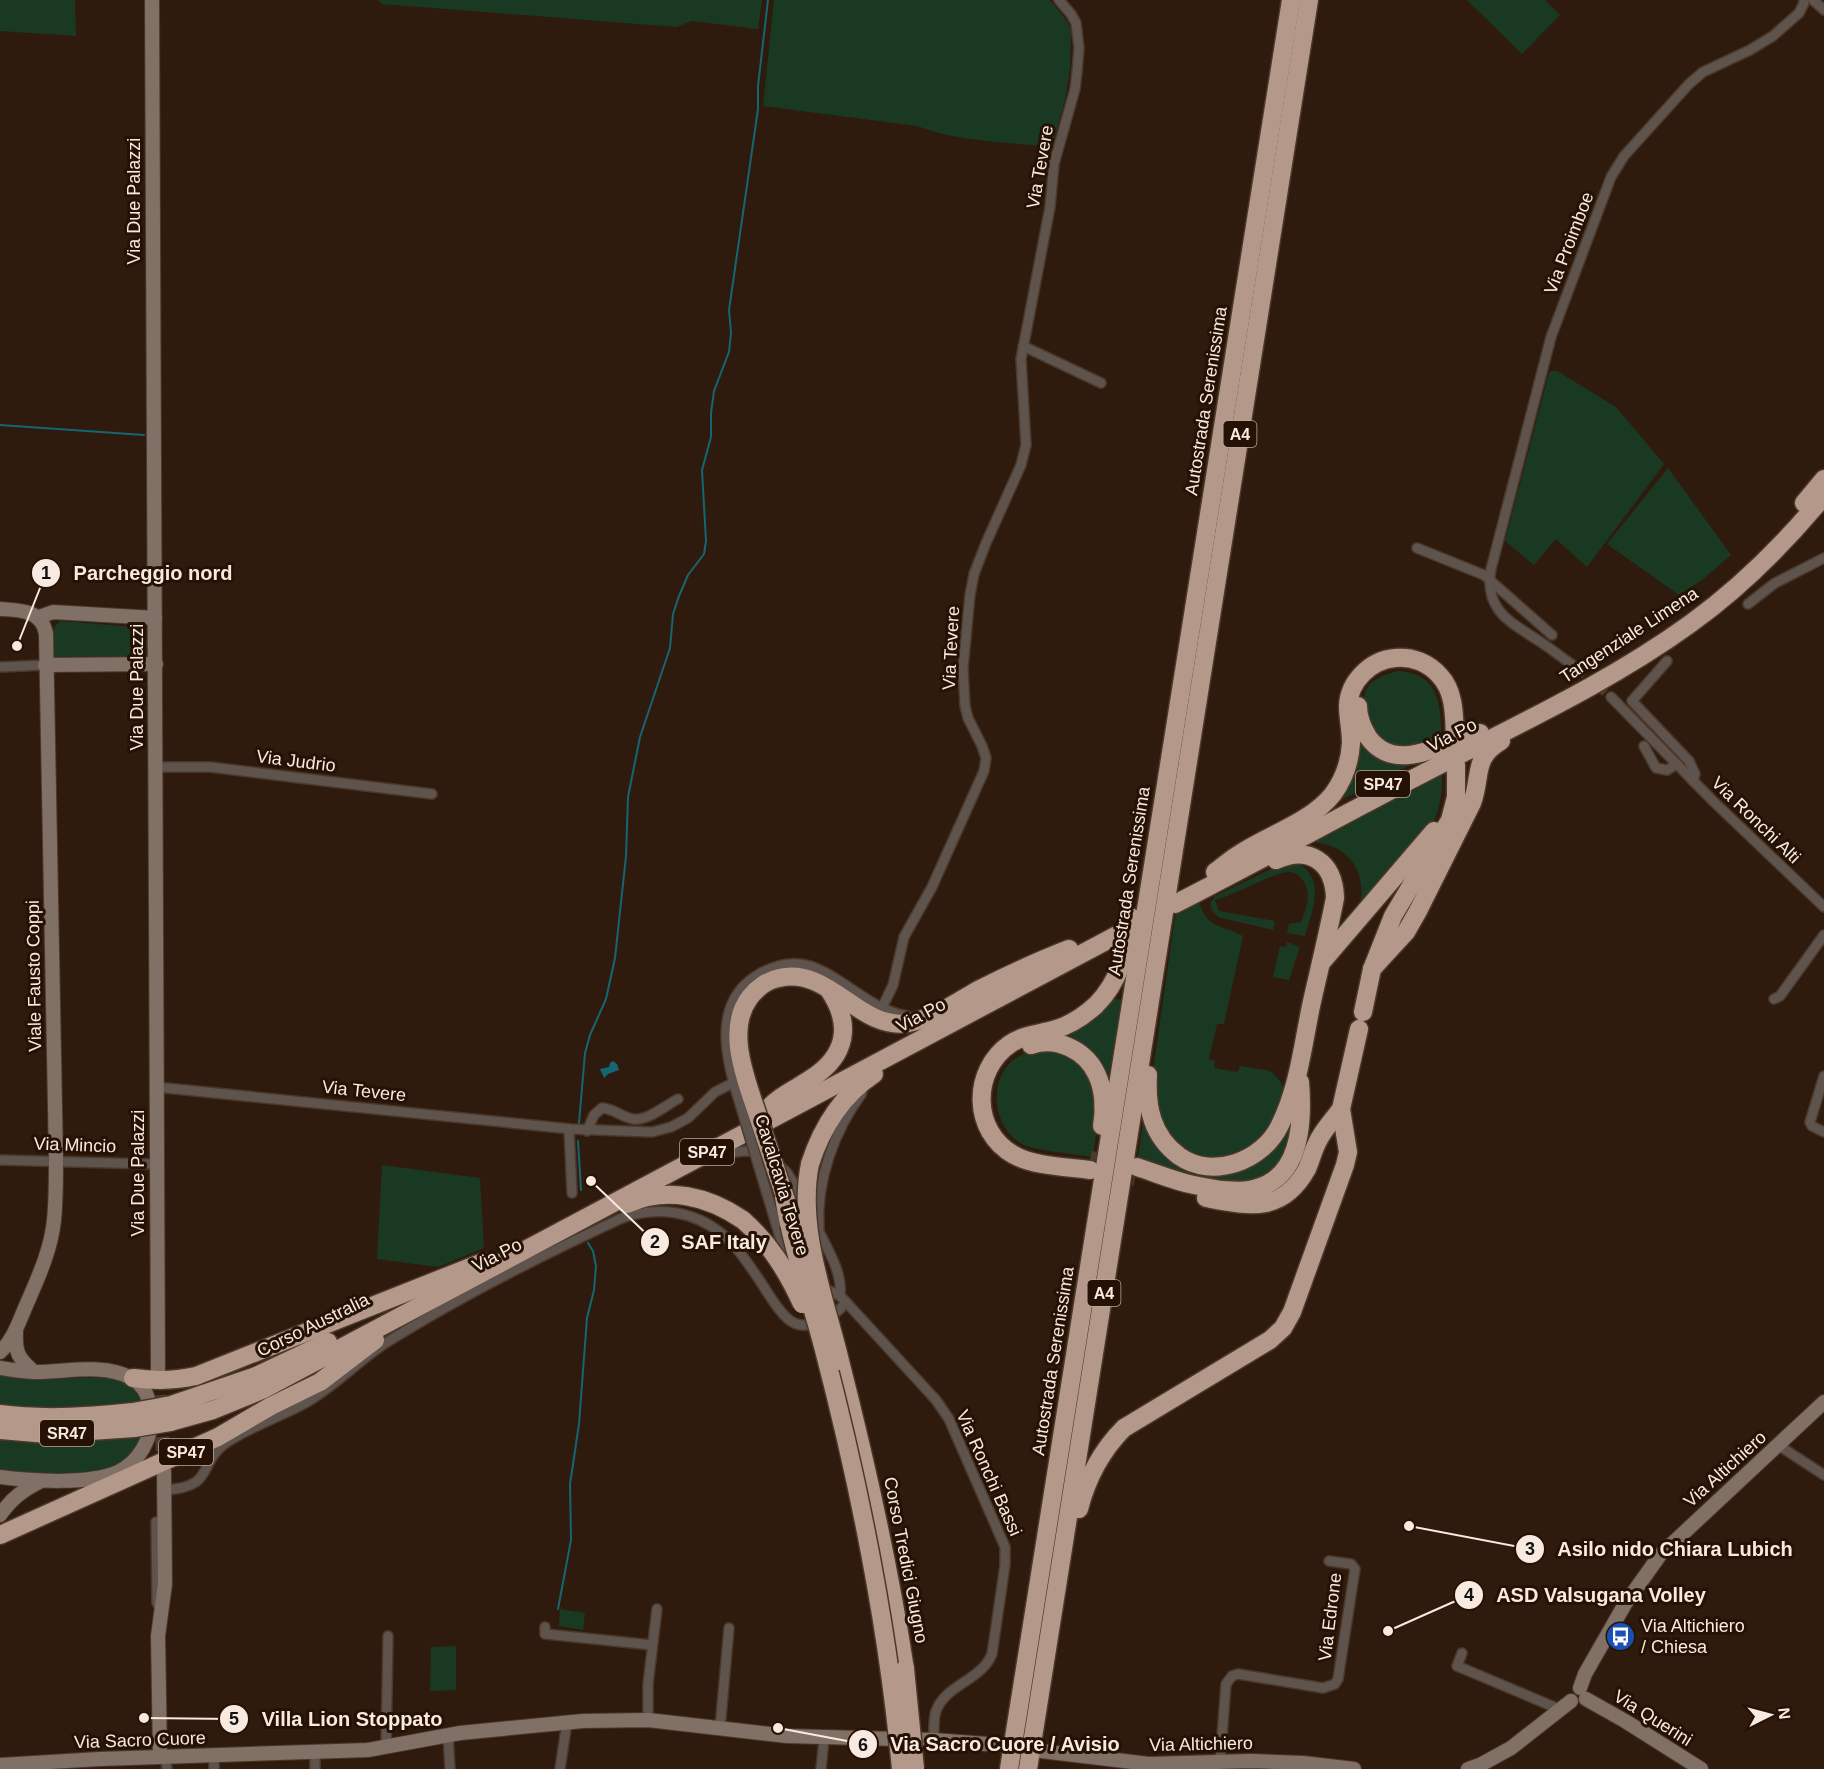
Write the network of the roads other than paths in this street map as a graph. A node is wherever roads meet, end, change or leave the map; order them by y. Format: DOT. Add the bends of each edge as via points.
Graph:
graph roads {
  1 [pos="152,0"];
  2 [pos="163,0"];
  3 [pos="1059,0"];
  4 [pos="1291,0"];
  5 [pos="1309,0"];
  6 [pos="1804,0"];
  7 [pos="1813,0"];
  8 [pos="1824,10"];
  9 [pos="1023,346"];
  10 [pos="1101,383"];
  11 [pos="1824,479"];
  12 [pos="1824,496"];
  13 [pos="1418,548"];
  14 [pos="1824,558"];
  15 [pos="1489,578"];
  16 [pos="1748,604"];
  17 [pos="0,609"];
  18 [pos="39,617"];
  19 [pos="155,618"];
  20 [pos="1552,635"];
  21 [pos="1667,662"];
  22 [pos="156,664"];
  23 [pos="45,665"];
  24 [pos="0,667"];
  25 [pos="1578,669"];
  26 [pos="1611,697"];
  27 [pos="1554,701"];
  28 [pos="1179,702"];
  29 [pos="1480,733"];
  30 [pos="1644,746"];
  31 [pos="1677,764"];
  32 [pos="154,766"];
  33 [pos="1693,781"];
  34 [pos="432,794"];
  35 [pos="1215,872"];
  36 [pos="1236,873"];
  37 [pos="1824,907"];
  38 [pos="1824,935"];
  39 [pos="1070,949"];
  40 [pos="1320,964"];
  41 [pos="1372,969"];
  42 [pos="828,988"];
  43 [pos="1152,992"];
  44 [pos="1774,999"];
  45 [pos="882,1008"];
  46 [pos="924,1018"];
  47 [pos="959,1019"];
  48 [pos="1298,1068"];
  49 [pos="881,1069"];
  50 [pos="1824,1076"];
  51 [pos="733,1083"];
  52 [pos="156,1087"];
  53 [pos="678,1099"];
  54 [pos="746,1101"];
  55 [pos="1341,1109"];
  56 [pos="741,1124"];
  57 [pos="569,1129"];
  58 [pos="587,1131"];
  59 [pos="1824,1131"];
  60 [pos="0,1160"];
  61 [pos="56,1160"];
  62 [pos="149,1164"];
  63 [pos="670,1172"];
  64 [pos="572,1193"];
  65 [pos="784,1197"];
  66 [pos="819,1234"];
  67 [pos="535,1245"];
  68 [pos="488,1260"];
  69 [pos="457,1287"];
  70 [pos="1085,1294"];
  71 [pos="843,1299"];
  72 [pos="16,1329"];
  73 [pos="0,1352"];
  74 [pos="840,1361"];
  75 [pos="0,1368"];
  76 [pos="34,1372"];
  77 [pos="158,1374"];
  78 [pos="133,1378"];
  79 [pos="271,1406"];
  80 [pos="1822,1407"];
  81 [pos="0,1414"];
  82 [pos="171,1414"];
  83 [pos="134,1420"];
  84 [pos="841,1422"];
  85 [pos="0,1430"];
  86 [pos="1778,1445"];
  87 [pos="164,1470"];
  88 [pos="119,1472"];
  89 [pos="1824,1475"];
  90 [pos="0,1477"];
  91 [pos="42,1480"];
  92 [pos="165,1490"];
  93 [pos="0,1515"];
  94 [pos="156,1522"];
  95 [pos="0,1534"];
  96 [pos="1329,1561"];
  97 [pos="1056,1594"];
  98 [pos="161,1607"];
  99 [pos="657,1609"];
  100 [pos="545,1627"];
  101 [pos="729,1628"];
  102 [pos="388,1636"];
  103 [pos="652,1645"];
  104 [pos="1462,1653"];
  105 [pos="1583,1693"];
  106 [pos="1565,1705"];
  107 [pos="648,1720"];
  108 [pos="567,1722"];
  109 [pos="720,1728"];
  110 [pos="448,1735"];
  111 [pos="824,1739"];
  112 [pos="934,1740"];
  113 [pos="1000,1745"];
  114 [pos="386,1748"];
  115 [pos="1044,1752"];
  116 [pos="315,1753"];
  117 [pos="214,1755"];
  118 [pos="164,1760"];
  119 [pos="1220,1762"];
  120 [pos="1092,1763"];
  121 [pos="0,1766"];
  122 [pos="214,1769"];
  123 [pos="315,1769"];
  124 [pos="450,1769"];
  125 [pos="560,1769"];
  126 [pos="824,1769"];
  127 [pos="901,1769"];
  128 [pos="915,1769"];
  129 [pos="1009,1769"];
  130 [pos="1028,1769"];
  131 [pos="1354,1769"];
  132 [pos="1468,1769"];
  133 [pos="1701,1769"];
  1 -- 2 [label="street, Via Due Palazzi"];
  1 -- 19 [label="street, Via Due Palazzi"];
  3 -- 9 [label="street, Via Tevere" via="1076,23 1077,72 1054,164 1050,207"];
  4 -- 28 [label="highway, Autostrada Serenissima / A4"];
  5 -- 43 [label="highway, A4"];
  6 -- 15 [label="street, Via Proimboe" via="1799,13 1773,36 1703,72 1689,84 1624,156 1611,177 1551,337"];
  7 -- 8 [label="street"];
  9 -- 10 [label="street"];
  9 -- 45 [label="street, Via Tevere" via="1026,445 1022,465 974,574 963,668 965,706 986,758 984,771 932,887 904,938 893,985"];
  11 -- 27 [label="highway, Tangenziale Limena" via="1753,557 1690,610"];
  12 -- 27 [label="highway, Tangenziale Limena" via="1762,563 1706,612 1657,646"];
  13 -- 15 [label="street"];
  14 -- 16 [label="street" via="1775,583"];
  15 -- 20 [label="street"];
  15 -- 25 [label="street" via="1498,611"];
  17 -- 18 [label="street" via="25,611"];
  18 -- 19 [label="street" via="53,612"];
  18 -- 23 [label="street, Viale Fausto Coppi" via="46,634"];
  19 -- 22 [label="street, Via Due Palazzi"];
  21 -- 33 [label="street, Via Ronchi Alti" via="1632,701 1689,761 1695,774"];
  22 -- 23 [label="street"];
  22 -- 32 [label="street, Via Due Palazzi"];
  23 -- 24 [label="street"];
  23 -- 61 [label="street, Viale Fausto Coppi"];
  26 -- 31 [label="street, Via Ronchi Alti"];
  27 -- 29 [label="highway, Via Po / SP47"];
  27 -- 36 [label="highway, Via Po / SP47"];
  27 -- 41 [label="highway" via="1541,718 1488,750 1480,761 1472,803 1418,911 1406,932"];
  28 -- 70 [label="highway, Autostrada Serenissima / A4"];
  28 -- 70 [label="highway, A4" via="1161,769 1130,933 1115,980 1098,1004 1078,1019 1024,1037 1003,1049 987,1072 982,1090 981,1108 986,1124 1006,1151 1027,1160 1090,1165 1022,1148 1006,1137 992,1107 992,1083 1008,1058 1038,1042 1067,1046 1088,1061 1097,1074 1103,1119 1087,1221"];
  29 -- 35 [label="highway, Via Po / SP47"];
  29 -- 35 [label="highway" via="1427,752 1406,755 1382,750 1360,721 1359,700 1368,681 1385,670 1404,668 1421,672 1440,692 1450,737 1451,694 1444,680 1418,660 1381,660 1357,681 1350,694 1349,759 1334,793 1314,810"];
  30 -- 31 [label="street" via="1656,768 1667,770"];
  31 -- 33 [label="street, Via Ronchi Alti"];
  32 -- 34 [label="street, Via Judrio" via="210,767"];
  32 -- 52 [label="street, Via Due Palazzi"];
  33 -- 37 [label="street, Via Ronchi Alti"];
  35 -- 36 [label="highway, Via Po / SP47" via="1177,897"];
  36 -- 40 [label="highway" via="1298,854 1324,865 1333,881 1335,898"];
  38 -- 44 [label="street"];
  39 -- 42 [label="highway, Via Po / SP47" via="766,1111 774,1101 819,1074 838,1051 842,1017"];
  39 -- 46 [label="highway" via="1025,966"];
  39 -- 47 [label="highway, Via Po / SP47" via="1120,927"];
  40 -- 41 [label="highway" via="1436,828 1446,800 1451,767 1456,797 1450,820 1393,916"];
  40 -- 48 [label="highway"];
  41 -- 55 [label="highway"];
  42 -- 46 [label="highway" via="883,1021 908,1023"];
  42 -- 54 [label="highway" via="805,977 788,976 764,984 749,998 740,1017 739,1034"];
  43 -- 48 [label="highway" via="1154,1024 1148,1102 1163,1142 1185,1160 1221,1167 1252,1156 1281,1125"];
  43 -- 97 [label="highway, A4"];
  45 -- 46 [label="street"];
  45 -- 51 [label="street" via="808,966 787,964 767,970 739,991 730,1009 726,1047"];
  47 -- 49 [label="highway"];
  47 -- 63 [label="highway, Via Po / SP47"];
  48 -- 55 [label="highway" via="1298,1137 1290,1161 1265,1186 1246,1190 1203,1187 1136,1172 1207,1198 1254,1205 1269,1203 1286,1194 1302,1176 1316,1143"];
  49 -- 66 [label="street" via="848,1112 837,1136 819,1195"];
  49 -- 74 [label="highway, bridge" via="854,1089 835,1110 810,1164 806,1194 808,1227"];
  50 -- 59 [label="street" via="1810,1122"];
  51 -- 54 [label="street, Cavalcavia Tevere"];
  51 -- 58 [label="street, Via Tevere" via="722,1087 688,1118 670,1127 652,1132"];
  52 -- 57 [label="street, Via Tevere"];
  52 -- 77 [label="street, Via Due Palazzi"];
  53 -- 58 [label="street" via="642,1120 602,1108"];
  54 -- 65 [label="highway, bridge"];
  54 -- 71 [label="street, Cavalcavia Tevere, bridge" via="787,1262 793,1274"];
  55 -- 97 [label="highway" via="1348,1152 1345,1165 1283,1328 1140,1416 1112,1440 1082,1495 1069,1557"];
  56 -- 68 [label="highway, Via Po / SP47"];
  57 -- 58 [label="street, Via Tevere"];
  57 -- 64 [label="street"];
  60 -- 61 [label="street, Via Mincio"];
  61 -- 62 [label="street, Via Mincio"];
  61 -- 72 [label="street, Viale Fausto Coppi" via="50,1242"];
  63 -- 66 [label="street" via="712,1158 754,1151 788,1174"];
  63 -- 67 [label="highway, Via Po / SP47"];
  65 -- 74 [label="highway, bridge"];
  65 -- 84 [label="highway, bridge"];
  66 -- 71 [label="street" via="838,1274"];
  67 -- 69 [label="highway, Via Po / SP47"];
  67 -- 84 [label="highway, bridge" via="652,1196 674,1195 716,1203 743,1220 783,1265 814,1334"];
  68 -- 78 [label="highway, SP47" via="196,1377 177,1381"];
  68 -- 82 [label="highway, Corso Australia / SP47" via="310,1351"];
  69 -- 79 [label="highway, SP47" via="372,1342 320,1382"];
  69 -- 82 [label="highway, Corso Australia / SP47" via="262,1390 213,1410"];
  70 -- 129 [label="highway, Autostrada Serenissima / A4"];
  71 -- 92 [label="street, Via Po" via="838,1313 799,1326 778,1309 723,1234 678,1212 638,1212 481,1286 381,1346 316,1396 227,1442 214,1455 201,1480"];
  71 -- 112 [label="street, Via Ronchi Bassi" via="949,1419 1005,1547 988,1665 944,1698 936,1712"];
  72 -- 73 [label="street, Viale Fausto Coppi"];
  72 -- 76 [label="street" via="18,1356"];
  74 -- 128 [label="highway, Corso Tredici Giugno, bridge" via="890,1574"];
  75 -- 76 [label="street"];
  76 -- 78 [label="street" via="103,1370"];
  78 -- 88 [label="street" via="148,1399 149,1436 143,1451"];
  79 -- 88 [label="highway, SP47"];
  79 -- 95 [label="highway, SP47" via="218,1437"];
  80 -- 86 [label="street, Via Altichiero"];
  81 -- 83 [label="highway, Corso Australia / SR47"];
  82 -- 83 [label="highway, Corso Australia / SP47, bridge"];
  83 -- 85 [label="highway, Corso Australia / SR47" via="47,1434"];
  84 -- 127 [label="highway, Corso Tredici Giugno, bridge" via="878,1586"];
  86 -- 89 [label="street"];
  86 -- 105 [label="street, Via Altichiero" via="1660,1555 1625,1604 1585,1674"];
  87 -- 92 [label="street"];
  88 -- 91 [label="street" via="87,1479"];
  90 -- 91 [label="street"];
  91 -- 93 [label="street" via="10,1500"];
  92 -- 98 [label="street" via="165,1584"];
  94 -- 98 [label="street" via="157,1604"];
  96 -- 119 [label="street, Via Edrone" via="1351,1564 1355,1569 1338,1679 1323,1688 1232,1676 1226,1684"];
  97 -- 130 [label="highway, A4"];
  98 -- 118 [label="street" via="158,1636"];
  99 -- 103 [label="street"];
  100 -- 103 [label="street" via="545,1634"];
  101 -- 109 [label="street"];
  102 -- 114 [label="street"];
  103 -- 107 [label="street"];
  104 -- 106 [label="street" via="1457,1665"];
  105 -- 106 [label="street, Via Altichiero" via="1570,1691"];
  105 -- 133 [label="street, Via Querini"];
  106 -- 132 [label="street, Via Altichiero" via="1511,1748"];
  107 -- 108 [label="street, Via Sacro Cuore"];
  107 -- 109 [label="street, Via Sacro Cuore"];
  108 -- 110 [label="street, Via Sacro Cuore"];
  108 -- 125 [label="street"];
  109 -- 111 [label="street, Via Sacro Cuore"];
  110 -- 114 [label="street, Via Sacro Cuore"];
  110 -- 124 [label="street"];
  111 -- 112 [label="street, Via Sacro Cuore"];
  111 -- 126 [label="street"];
  112 -- 113 [label="street, Via Sacro Cuore"];
  114 -- 116 [label="street, Via Sacro Cuore"];
  115 -- 120 [label="street, Via Altichiero"];
  116 -- 117 [label="street, Via Sacro Cuore"];
  116 -- 123 [label="street"];
  117 -- 118 [label="street, Via Sacro Cuore"];
  117 -- 122 [label="street"];
  118 -- 121 [label="street, Via Sacro Cuore"];
  119 -- 120 [label="street, Via Altichiero"];
  119 -- 131 [label="street, Via Altichiero" via="1303,1763"];
}
